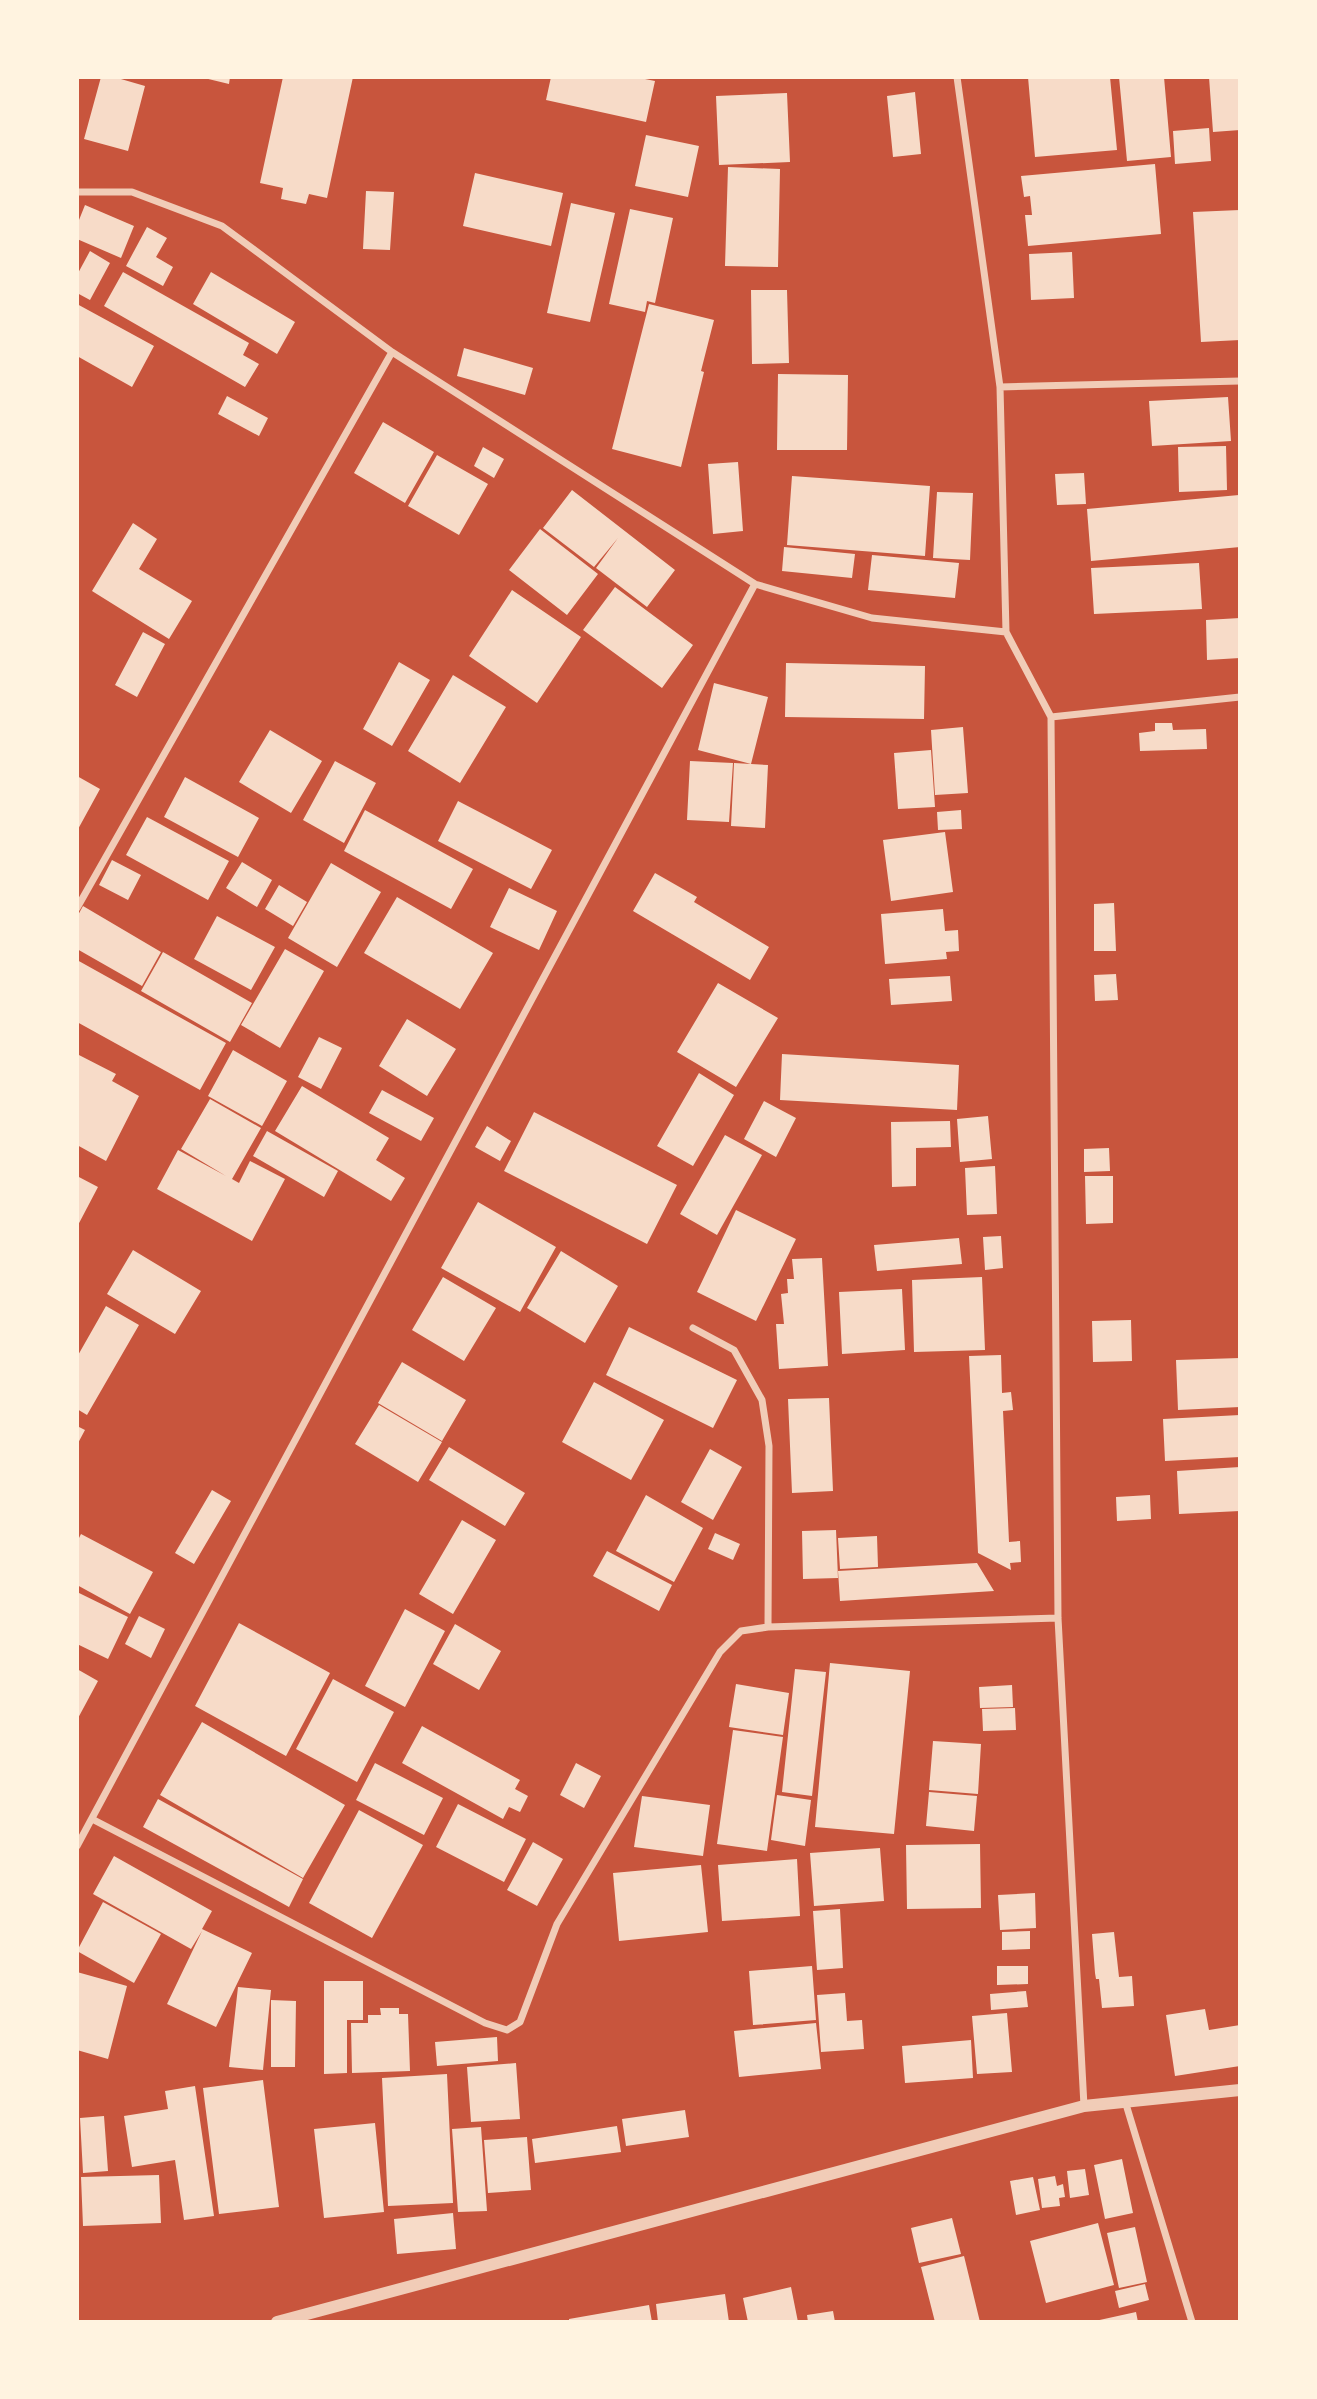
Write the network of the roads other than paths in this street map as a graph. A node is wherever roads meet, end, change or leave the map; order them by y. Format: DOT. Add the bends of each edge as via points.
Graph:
graph roads {
  1 [pos="957,77"];
  2 [pos="77,192"];
  3 [pos="392,352"];
  4 [pos="1240,381"];
  5 [pos="1000,387"];
  6 [pos="755,584"];
  7 [pos="1006,632"];
  8 [pos="1240,697"];
  9 [pos="1051,718"];
  10 [pos="77,908"];
  11 [pos="693,1328"];
  12 [pos="1058,1618"];
  13 [pos="768,1628"];
  14 [pos="92,1818"];
  15 [pos="77,1846"];
  16 [pos="1240,2090"];
  17 [pos="1125,2101"];
  18 [pos="1084,2106"];
  19 [pos="277,2322"];
  20 [pos="1192,2322"];
  1 -- 5 [label="street"];
  2 -- 3 [label="street" via="132,192 222,226"];
  3 -- 6 [label="street"];
  3 -- 10 [label="street"];
  4 -- 5 [label="street"];
  5 -- 7 [label="street"];
  6 -- 7 [label="street" via="872,618"];
  6 -- 14 [label="street"];
  7 -- 9 [label="street"];
  8 -- 9 [label="street"];
  9 -- 12 [label="street"];
  11 -- 13 [label="street" via="734,1350 762,1400 769,1446"];
  12 -- 13 [label="street"];
  12 -- 18 [label="street"];
  13 -- 14 [label="street" via="741,1631 720,1652 557,1924 520,2022 507,2030 485,2023"];
  14 -- 15 [label="street"];
  16 -- 17 [label="street"];
  17 -- 18 [label="street"];
  17 -- 20 [label="street"];
  18 -- 19 [label="street"];
}
